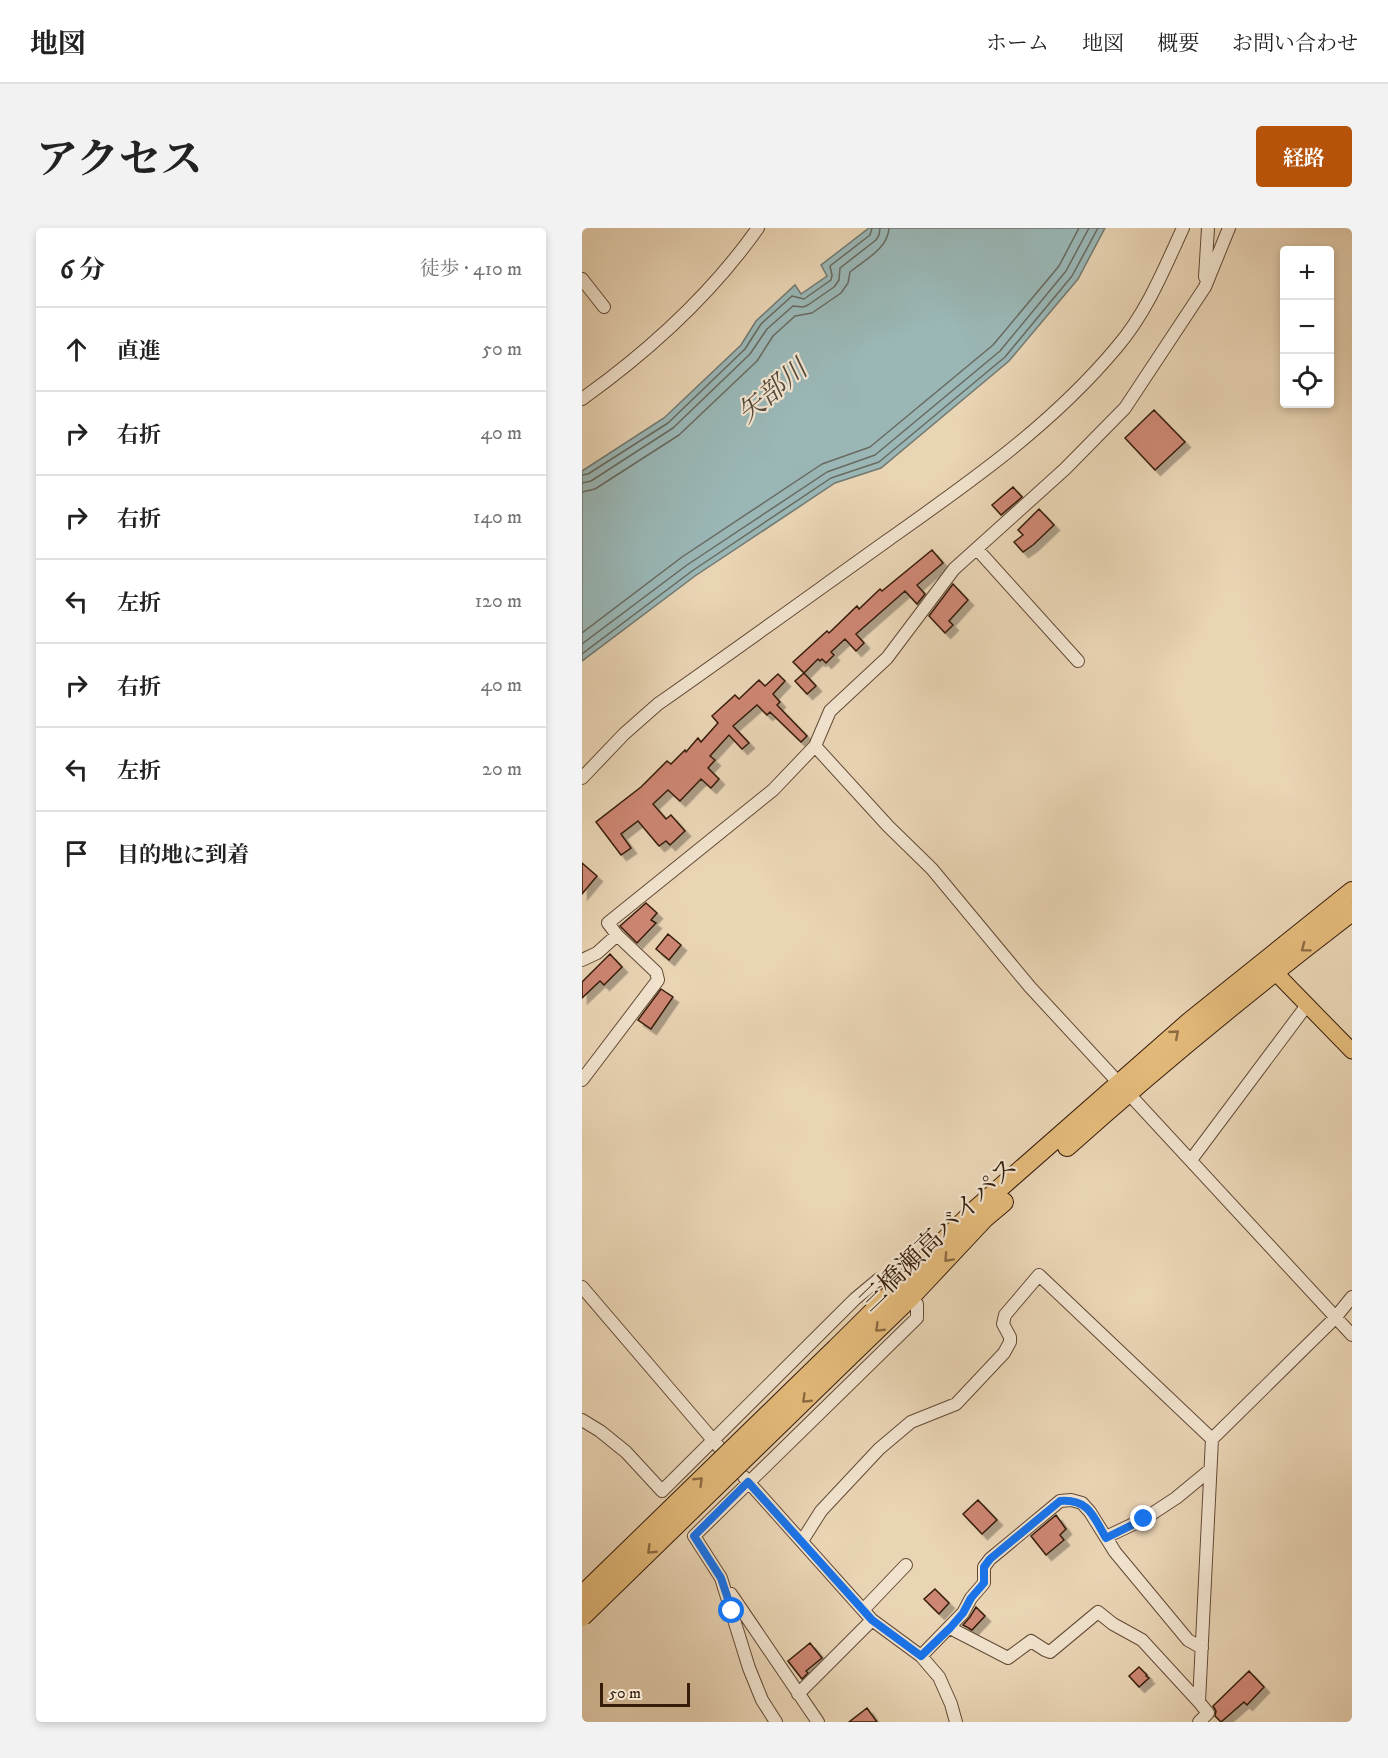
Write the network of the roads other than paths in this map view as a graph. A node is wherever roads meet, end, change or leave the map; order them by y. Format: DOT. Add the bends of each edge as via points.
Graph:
graph roads {
  1 [pos="758,228"];
  2 [pos="1183,228"];
  3 [pos="1208,228"];
  4 [pos="1229,228"];
  5 [pos="582,279"];
  6 [pos="1205,287"];
  7 [pos="604,307"];
  8 [pos="582,399"];
  9 [pos="976,549"];
  10 [pos="1078,661"];
  11 [pos="815,746"];
  12 [pos="582,778"];
  13 [pos="1352,891"];
  14 [pos="1352,912"];
  15 [pos="617,935"];
  16 [pos="582,960"];
  17 [pos="1269,966"];
  18 [pos="1307,1005"];
  19 [pos="1352,1051"];
  20 [pos="582,1080"];
  21 [pos="1124,1087"];
  22 [pos="1191,1160"];
  23 [pos="582,1287"];
  24 [pos="904,1293"];
  25 [pos="1352,1297"];
  26 [pos="1335,1318"];
  27 [pos="1352,1335"];
  28 [pos="842,1353"];
  29 [pos="582,1420"];
  30 [pos="714,1439"];
  31 [pos="1212,1439"];
  32 [pos="1210,1470"];
  33 [pos="748,1482"];
  34 [pos="662,1491"];
  35 [pos="694,1536"];
  36 [pos="1106,1538"];
  37 [pos="802,1541"];
  38 [pos="906,1565"];
  39 [pos="721,1578"];
  40 [pos="582,1595"];
  41 [pos="863,1610"];
  42 [pos="582,1617"];
  43 [pos="872,1620"];
  44 [pos="950,1628"];
  45 [pos="1202,1647"];
  46 [pos="921,1656"];
  47 [pos="798,1694"];
  48 [pos="1199,1702"];
  49 [pos="1207,1719"];
  50 [pos="776,1722"];
  51 [pos="818,1722"];
  52 [pos="956,1722"];
  1 -- 8 [label="street" via="739,255 677,322 623,370"];
  2 -- 12 [label="street" via="1148,304 1123,339 1052,414 974,479 658,704"];
  3 -- 6 [label="street"];
  4 -- 6 [label="street"];
  5 -- 7 [label="street"];
  6 -- 9 [label="street" via="1125,408 1065,469"];
  9 -- 10 [label="street"];
  9 -- 11 [label="street" via="954,568 887,658 830,711"];
  11 -- 15 [label="street" via="773,790 608,923"];
  11 -- 21 [label="street" via="932,868 1030,987"];
  13 -- 17 [label="highway, 三橋瀬高バイパス"];
  14 -- 17 [label="highway, 三橋瀬高バイパス, one-way"];
  15 -- 16 [label="street" via="597,953"];
  15 -- 20 [label="street" via="656,972 658,980"];
  17 -- 18 [label="main road"];
  17 -- 21 [label="highway, 三橋瀬高バイパス" via="1190,1021"];
  18 -- 19 [label="main road"];
  18 -- 22 [label="street"];
  21 -- 22 [label="street"];
  21 -- 24 [label="highway, 三橋瀬高バイパス"];
  22 -- 26 [label="street"];
  23 -- 30 [label="street"];
  24 -- 28 [label="highway, 三橋瀬高バイパス"];
  24 -- 30 [label="street" via="879,1279"];
  24 -- 33 [label="street" via="917,1304 917,1318"];
  25 -- 26 [label="street"];
  26 -- 27 [label="street"];
  26 -- 31 [label="street"];
  40 -- 28 [label="highway, 三橋瀬高バイパス, one-way, bridge"];
  28 -- 42 [label="highway, 三橋瀬高バイパス, one-way, bridge"];
  29 -- 34 [label="street" via="626,1452"];
  30 -- 33 [label="street"];
  30 -- 34 [label="street"];
  31 -- 32 [label="street"];
  31 -- 37 [label="street" via="1040,1275 1005,1315 1003,1324 1010,1342 1004,1353 956,1404 911,1422 879,1449 821,1511"];
  32 -- 36 [label="street" via="1144,1519"];
  32 -- 45 [label="street"];
  33 -- 35 [label="street"];
  33 -- 37 [label="street"];
  34 -- 35 [label="street"];
  35 -- 39 [label="street"];
  36 -- 44 [label="street" via="1082,1503 1060,1501 990,1559 984,1567 984,1583"];
  36 -- 45 [label="street" via="1188,1640"];
  37 -- 41 [label="street"];
  38 -- 41 [label="street"];
  39 -- 47 [label="street"];
  39 -- 50 [label="street" via="749,1668"];
  41 -- 43 [label="street"];
  43 -- 46 [label="street"];
  43 -- 47 [label="street"];
  44 -- 46 [label="street"];
  44 -- 48 [label="street" via="1008,1658 1031,1641 1050,1652 1098,1612 1142,1640"];
  45 -- 48 [label="street"];
  46 -- 52 [label="street" via="939,1677"];
  47 -- 51 [label="street"];
  48 -- 49 [label="street"];
}
